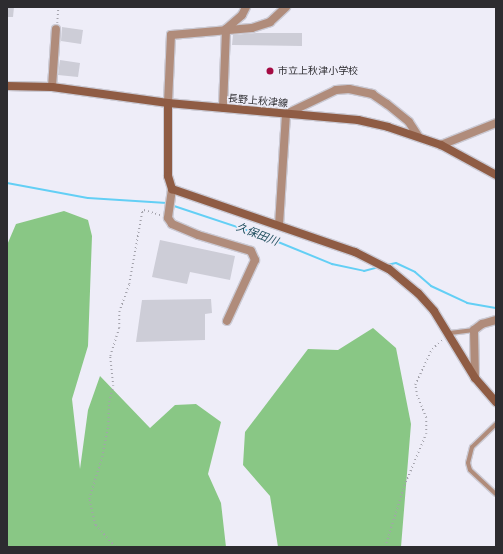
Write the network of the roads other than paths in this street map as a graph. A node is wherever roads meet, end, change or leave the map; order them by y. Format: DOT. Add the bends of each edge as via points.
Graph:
graph roads {
  1 [pos="246,7"];
  2 [pos="286,7"];
  3 [pos="56,29"];
  4 [pos="226,29"];
  5 [pos="7,86"];
  6 [pos="52,87"];
  7 [pos="168,103"];
  8 [pos="223,108"];
  9 [pos="286,114"];
  10 [pos="496,123"];
  11 [pos="418,136"];
  12 [pos="441,145"];
  13 [pos="496,174"];
  14 [pos="172,190"];
  15 [pos="279,225"];
  16 [pos="496,320"];
  17 [pos="226,321"];
  18 [pos="474,330"];
  19 [pos="450,333"];
  20 [pos="475,378"];
  21 [pos="496,402"];
  22 [pos="496,424"];
  23 [pos="496,494"];
  1 -- 4 [label="street" via="242,15"];
  2 -- 4 [label="street" via="270,22 252,28"];
  3 -- 6 [label="street"];
  4 -- 7 [label="street" via="172,35"];
  4 -- 8 [label="street"];
  5 -- 6 [label="main road, 長野上秋津線"];
  6 -- 7 [label="main road, 長野上秋津線"];
  7 -- 8 [label="main road, 長野上秋津線"];
  7 -- 14 [label="main road" via="168,176"];
  8 -- 9 [label="main road, 長野上秋津線"];
  9 -- 11 [label="main road, 長野上秋津線" via="358,120"];
  9 -- 11 [label="street" via="336,90 350,89 372,94 387,104 409,122"];
  9 -- 15 [label="street"];
  10 -- 12 [label="street"];
  11 -- 12 [label="main road, 長野上秋津線"];
  12 -- 13 [label="main road, 長野上秋津線"];
  14 -- 15 [label="main road"];
  14 -- 17 [label="street" via="168,218 172,224 198,235 252,251 254,260"];
  15 -- 19 [label="main road" via="355,252 389,269 418,293"];
  16 -- 18 [label="street" via="482,324"];
  18 -- 19 [label="lane"];
  18 -- 20 [label="street"];
  19 -- 20 [label="main road"];
  20 -- 21 [label="main road"];
  22 -- 23 [label="lane" via="472,447 468,463 470,470"];
}
